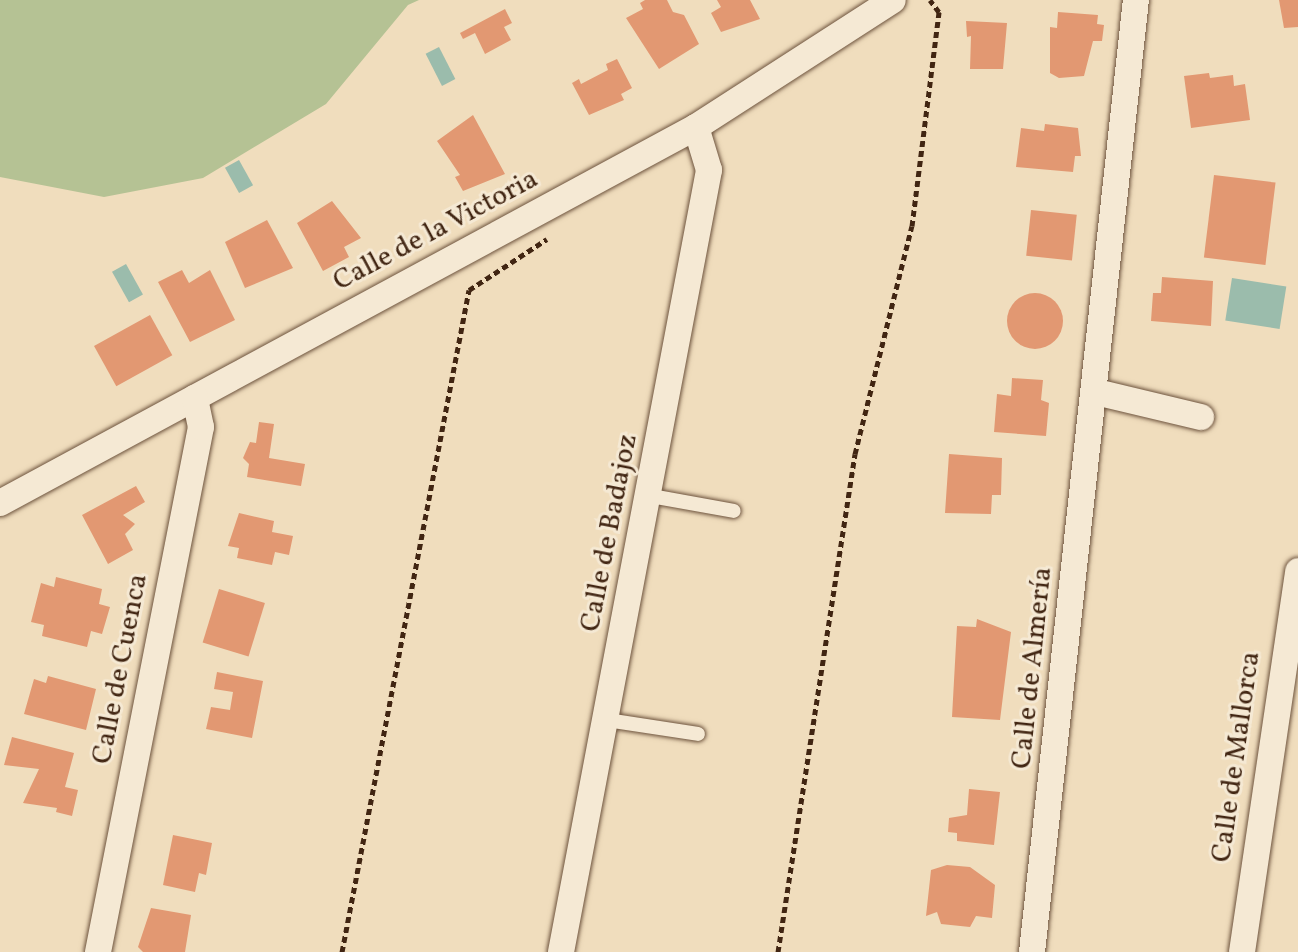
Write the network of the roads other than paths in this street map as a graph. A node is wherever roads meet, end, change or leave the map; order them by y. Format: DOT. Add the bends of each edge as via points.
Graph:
graph roads {
  1 [pos="893,0"];
  2 [pos="1136,0"];
  3 [pos="696,127"];
  4 [pos="1096,392"];
  5 [pos="195,398"];
  6 [pos="1201,417"];
  7 [pos="651,496"];
  8 [pos="0,503"];
  9 [pos="734,511"];
  10 [pos="1298,571"];
  11 [pos="607,720"];
  12 [pos="698,734"];
  13 [pos="98,952"];
  14 [pos="561,952"];
  15 [pos="1032,952"];
  16 [pos="1242,952"];
  1 -- 3 [label="street, Calle de la Victoria"];
  2 -- 4 [label="street, Calle de Almería"];
  3 -- 5 [label="street, Calle de la Victoria"];
  3 -- 7 [label="street, Calle de Badajoz" via="709,170"];
  4 -- 6 [label="street"];
  4 -- 15 [label="street, Calle de Almería"];
  5 -- 8 [label="street, Calle de la Victoria"];
  5 -- 13 [label="street, Calle de Cuenca" via="201,427"];
  7 -- 9 [label="lane"];
  7 -- 11 [label="street, Calle de Badajoz"];
  10 -- 16 [label="street, Calle de Mallorca"];
  11 -- 12 [label="lane"];
  11 -- 14 [label="street, Calle de Badajoz"];
}
